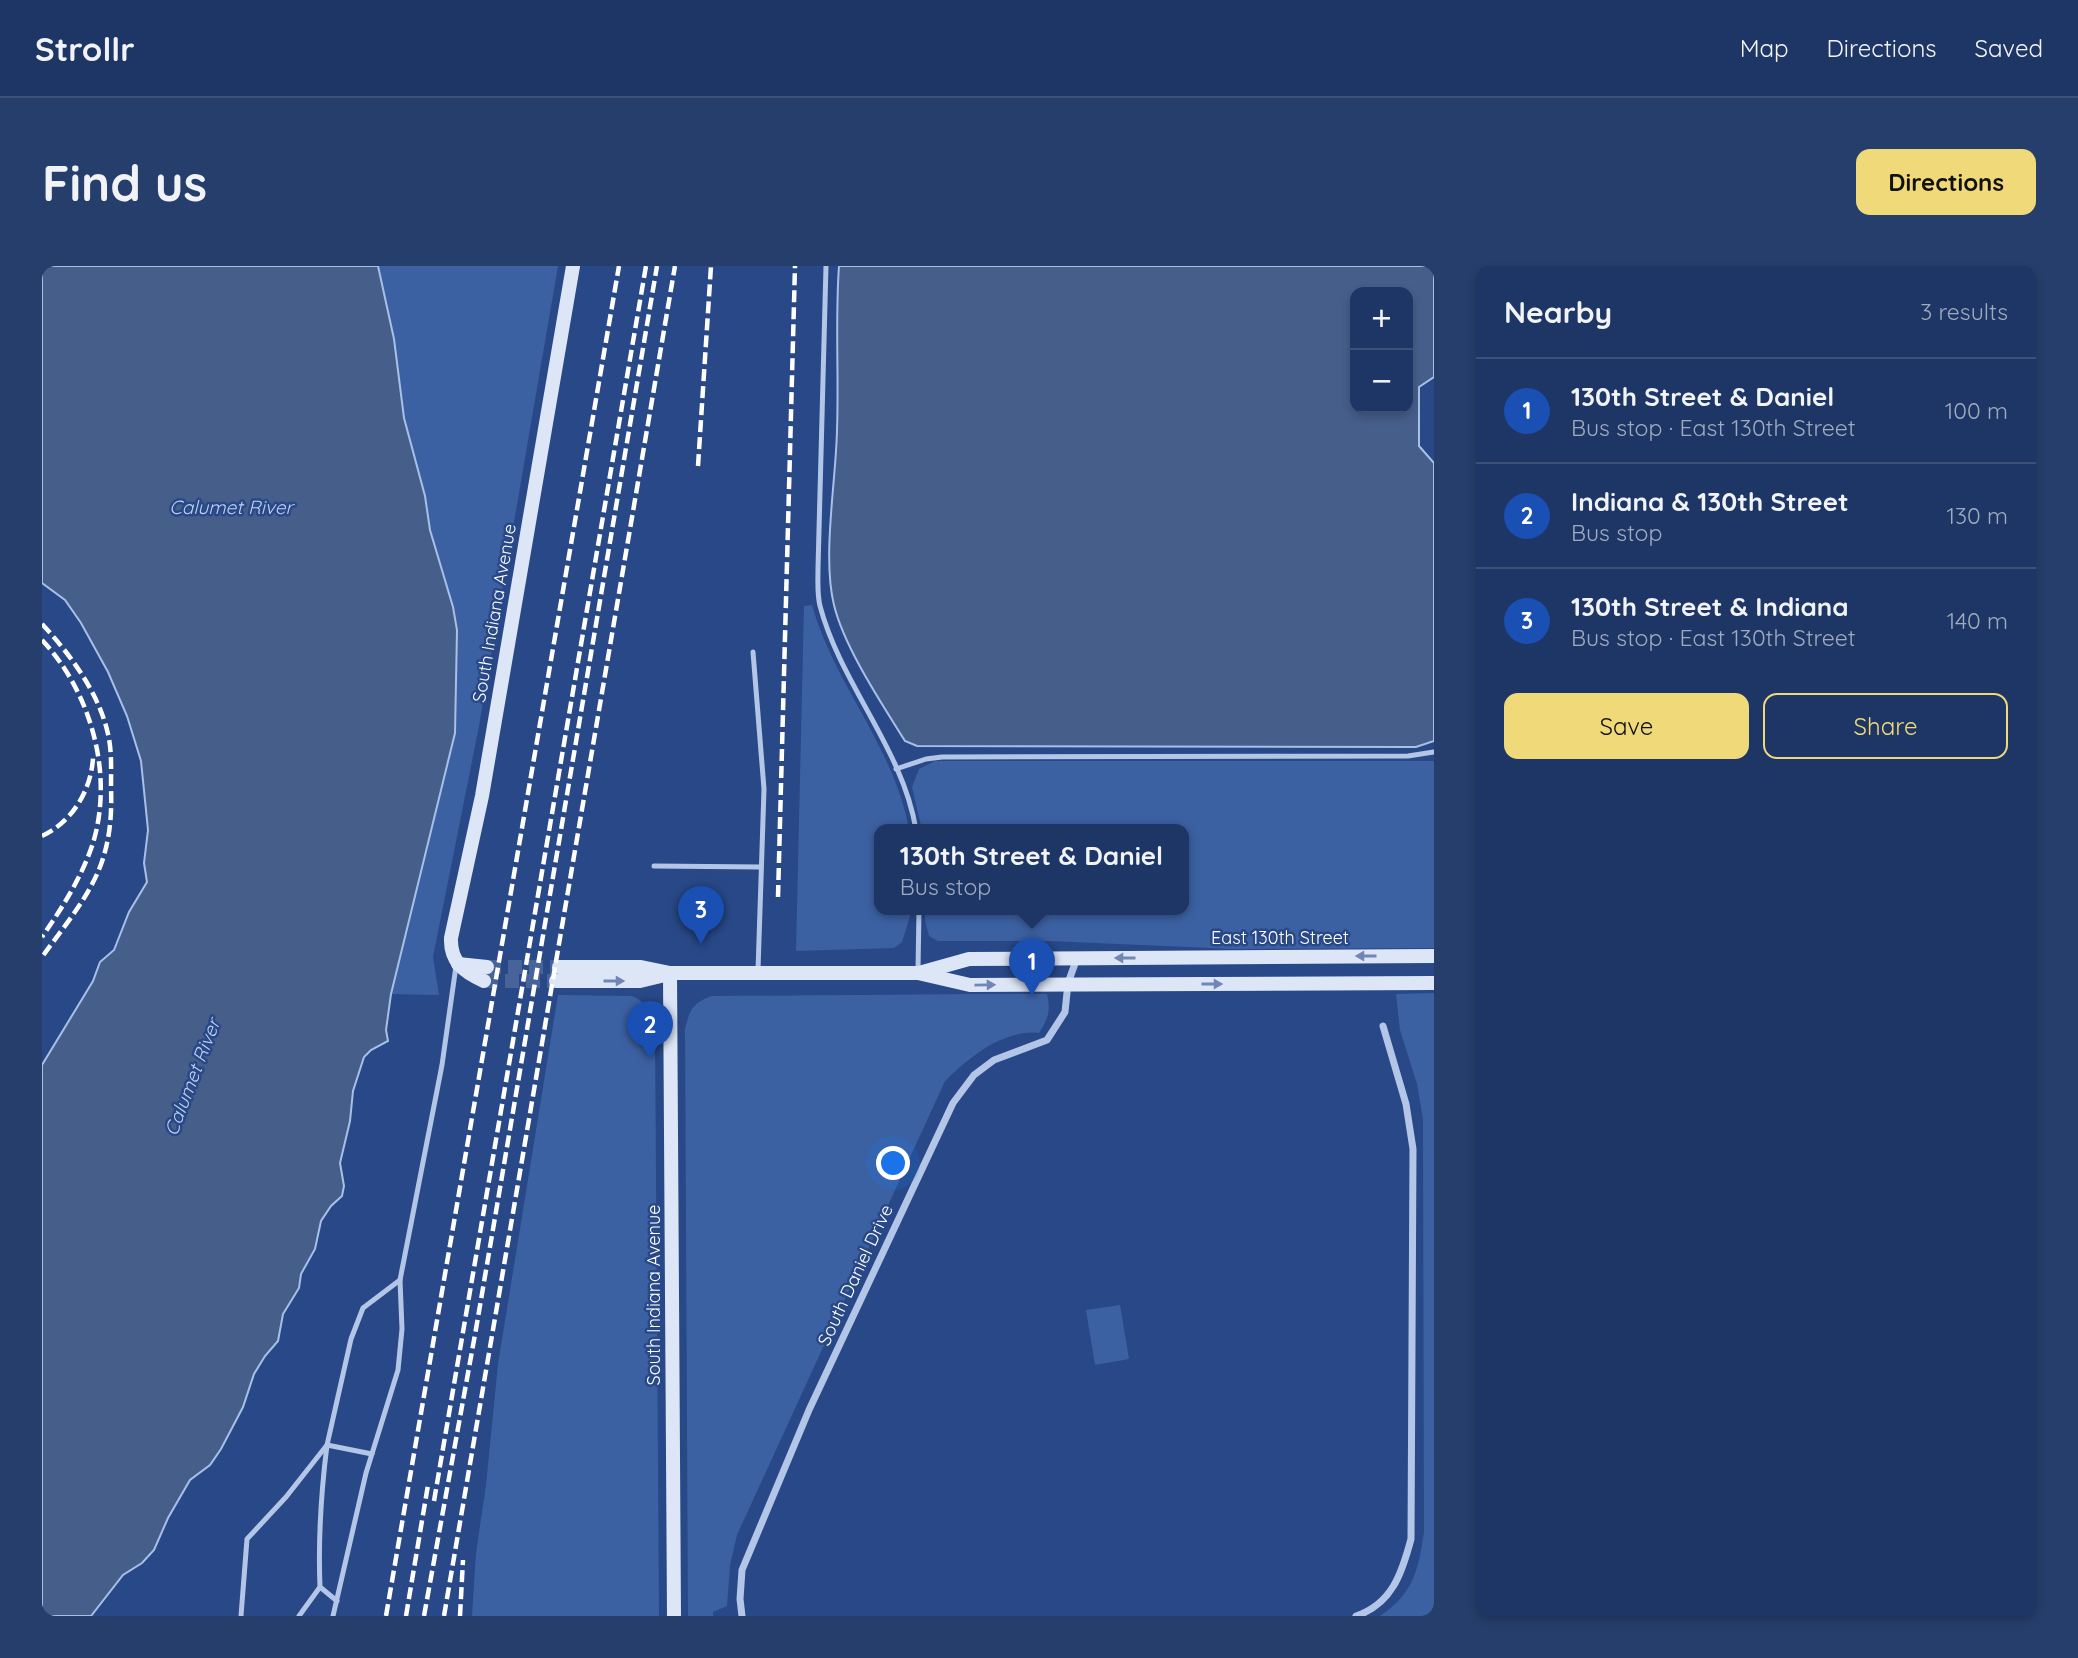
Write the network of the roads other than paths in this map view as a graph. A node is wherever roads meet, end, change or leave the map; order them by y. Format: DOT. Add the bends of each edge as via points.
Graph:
graph roads {
  1 [pos="573,266"];
  2 [pos="826,266"];
  3 [pos="752,652"];
  4 [pos="1434,752"];
  5 [pos="896,769"];
  6 [pos="915,824"];
  7 [pos="654,866"];
  8 [pos="761,867"];
  9 [pos="919,915"];
  10 [pos="1434,956"];
  11 [pos="1077,958"];
  12 [pos="457,963"];
  13 [pos="918,973"];
  14 [pos="486,974"];
  15 [pos="557,974"];
  16 [pos="670,974"];
  17 [pos="758,974"];
  18 [pos="1068,983"];
  19 [pos="1434,983"];
  20 [pos="1383,1026"];
  21 [pos="400,1280"];
  22 [pos="327,1445"];
  23 [pos="372,1454"];
  24 [pos="320,1587"];
  25 [pos="337,1601"];
  26 [pos="241,1616"];
  27 [pos="299,1616"];
  28 [pos="333,1616"];
  29 [pos="674,1616"];
  30 [pos="742,1616"];
  31 [pos="1356,1616"];
  1 -- 12 [label="main road, South Indiana Avenue" via="482,796 450,938"];
  2 -- 5 [label="lane" via="819,604 847,673"];
  3 -- 8 [label="lane" via="764,789"];
  4 -- 5 [label="lane" via="1408,756 942,757"];
  5 -- 6 [label="lane"];
  7 -- 8 [label="lane"];
  8 -- 17 [label="lane"];
  9 -- 13 [label="lane"];
  10 -- 11 [label="main road, East 130th Street, one-way"];
  11 -- 13 [label="main road, East 130th Street" via="969,958"];
  11 -- 18 [label="street, South Daniel Drive"];
  12 -- 14 [label="main road" via="467,974"];
  12 -- 21 [label="lane"];
  13 -- 17 [label="main road, East 130th Street"];
  13 -- 18 [label="main road, East 130th Street, one-way" via="970,985"];
  15 -- 16 [label="main road, East 130th Street" via="640,981"];
  16 -- 17 [label="main road, East 130th Street"];
  16 -- 29 [label="main road, South Indiana Avenue"];
  18 -- 19 [label="main road, East 130th Street, one-way"];
  18 -- 30 [label="street, South Daniel Drive" via="1065,1012 1047,1040 994,1060 974,1075 953,1103 809,1410 741,1570"];
  20 -- 31 [label="street" via="1410,1122 1411,1539 1402,1572 1387,1598"];
  21 -- 22 [label="lane" via="363,1308 351,1339"];
  21 -- 23 [label="lane" via="398,1370"];
  22 -- 23 [label="lane"];
  22 -- 24 [label="lane" via="320,1495"];
  22 -- 26 [label="lane" via="247,1539"];
  23 -- 25 [label="lane"];
  24 -- 25 [label="lane"];
  24 -- 27 [label="lane"];
  25 -- 28 [label="lane"];
}
